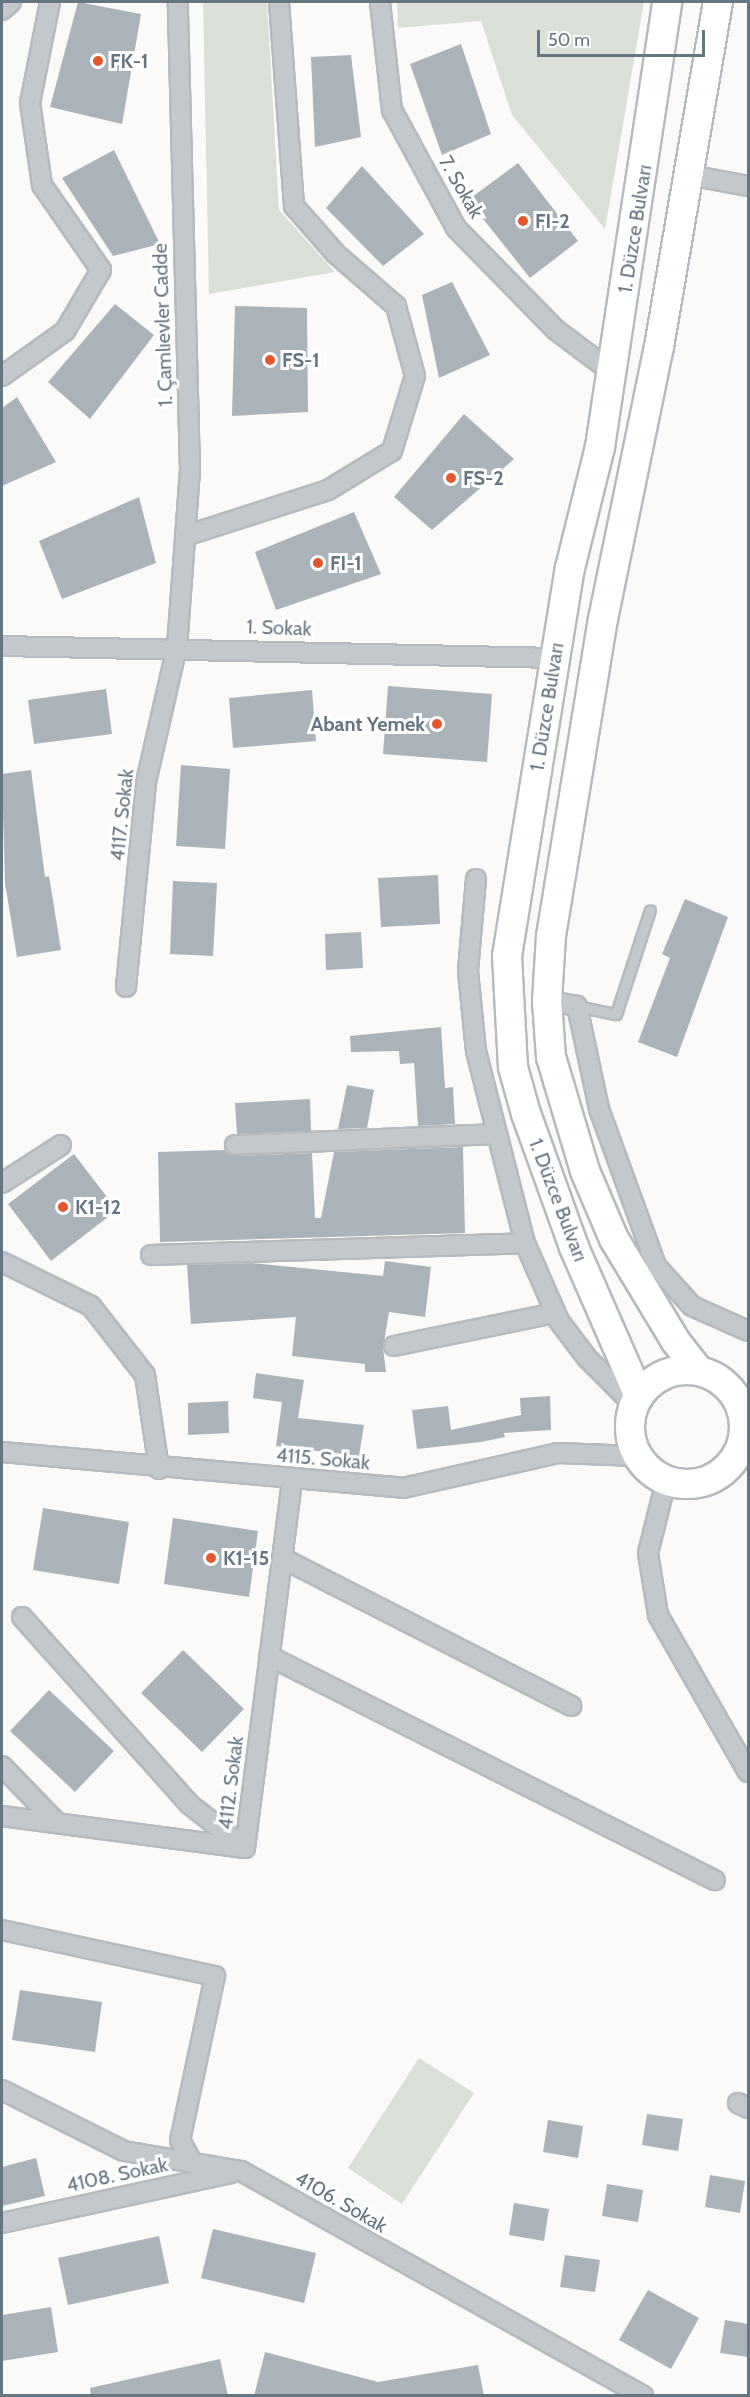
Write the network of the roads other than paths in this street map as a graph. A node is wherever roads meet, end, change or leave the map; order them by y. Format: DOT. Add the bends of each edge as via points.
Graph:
graph roads {
  1 [pos="11,2"];
  2 [pos="50,2"];
  3 [pos="178,2"];
  4 [pos="279,2"];
  5 [pos="380,2"];
  6 [pos="667,2"];
  7 [pos="718,2"];
  8 [pos="2,10"];
  9 [pos="689,175"];
  10 [pos="748,186"];
  11 [pos="612,372"];
  12 [pos="2,376"];
  13 [pos="185,536"];
  14 [pos="2,646"];
  15 [pos="177,647"];
  16 [pos="555,658"];
  17 [pos="476,879"];
  18 [pos="650,910"];
  19 [pos="126,987"];
  20 [pos="548,1001"];
  21 [pos="577,1006"];
  22 [pos="495,1134"];
  23 [pos="61,1145"];
  24 [pos="235,1145"];
  25 [pos="2,1183"];
  26 [pos="525,1243"];
  27 [pos="151,1255"];
  28 [pos="2,1262"];
  29 [pos="555,1313"];
  30 [pos="748,1331"];
  31 [pos="394,1346"];
  32 [pos="699,1371"];
  33 [pos="636,1403"];
  34 [pos="744,1408"];
  35 [pos="2,1452"];
  36 [pos="637,1456"];
  37 [pos="159,1469"];
  38 [pos="738,1472"];
  39 [pos="292,1479"];
  40 [pos="666,1481"];
  41 [pos="282,1558"];
  42 [pos="22,1617"];
  43 [pos="270,1656"];
  44 [pos="571,1706"];
  45 [pos="2,1766"];
  46 [pos="748,1772"];
  47 [pos="2,1816"];
  48 [pos="57,1823"];
  49 [pos="245,1848"];
  50 [pos="715,1880"];
  51 [pos="2,1930"];
  52 [pos="2,2090"];
  53 [pos="192,2163"];
  54 [pos="241,2171"];
  55 [pos="2,2223"];
  56 [pos="643,2396"];
  1 -- 8 [label="street"];
  2 -- 12 [label="street" via="30,103 42,185 101,270 65,331"];
  3 -- 13 [label="street, 1. Çamlıevler Cadde" via="190,470"];
  4 -- 13 [label="street" via="294,206 336,254 396,306 415,376 392,451 327,490"];
  5 -- 11 [label="street, 7. Sokak" via="392,110 456,228 556,330"];
  6 -- 11 [label="main road, 1. Düzce Bulvarı"];
  7 -- 9 [label="main road, 1. Düzce Bulvarı"];
  9 -- 10 [label="street"];
  9 -- 20 [label="main road, 1. Düzce Bulvarı" via="659,347 603,619 551,936"];
  11 -- 16 [label="main road, 1. Düzce Bulvarı"];
  13 -- 15 [label="street, 1. Çamlıevler Cadde"];
  14 -- 15 [label="street, 1. Sokak"];
  15 -- 16 [label="street, 1. Sokak"];
  15 -- 19 [label="street, 4117. Sokak" via="146,782"];
  16 -- 33 [label="main road, 1. Düzce Bulvarı" via="507,956 513,1067 574,1247"];
  17 -- 22 [label="street" via="468,971 476,1051"];
  18 -- 21 [label="lane" via="615,1014"];
  20 -- 21 [label="street"];
  20 -- 32 [label="main road, 1. Düzce Bulvarı" via="552,1057 585,1171 614,1239 675,1340"];
  21 -- 30 [label="street" via="599,1109 656,1266 692,1306"];
  22 -- 24 [label="street"];
  22 -- 26 [label="street"];
  23 -- 25 [label="street"];
  26 -- 27 [label="street"];
  26 -- 29 [label="street"];
  28 -- 37 [label="street" via="91,1306 145,1375"];
  29 -- 31 [label="street"];
  29 -- 33 [label="street"];
  32 -- 33 [label="main road" via="664,1375"];
  32 -- 34 [label="main road" via="730,1389"];
  33 -- 36 [label="main road" via="630,1426"];
  34 -- 38 [label="main road"];
  35 -- 37 [label="street, 4115. Sokak"];
  36 -- 39 [label="street, 4115. Sokak" via="558,1453 403,1488"];
  36 -- 40 [label="main road"];
  37 -- 39 [label="street, 4115. Sokak"];
  38 -- 40 [label="main road" via="704,1482"];
  39 -- 41 [label="street, 4112. Sokak"];
  40 -- 46 [label="street" via="648,1553 658,1615"];
  41 -- 43 [label="street, 4112. Sokak"];
  41 -- 44 [label="street"];
  42 -- 49 [label="street" via="189,1804"];
  43 -- 49 [label="street, 4112. Sokak"];
  43 -- 50 [label="street"];
  45 -- 48 [label="street"];
  47 -- 48 [label="street, 4112. Sokak"];
  48 -- 49 [label="street, 4112. Sokak"];
  51 -- 53 [label="street" via="215,1976 180,2140"];
  52 -- 53 [label="street, 4106. Sokak" via="124,2151"];
  53 -- 54 [label="street, 4106. Sokak"];
  54 -- 55 [label="street, 4108. Sokak"];
  54 -- 56 [label="street, 4106. Sokak"];
}
